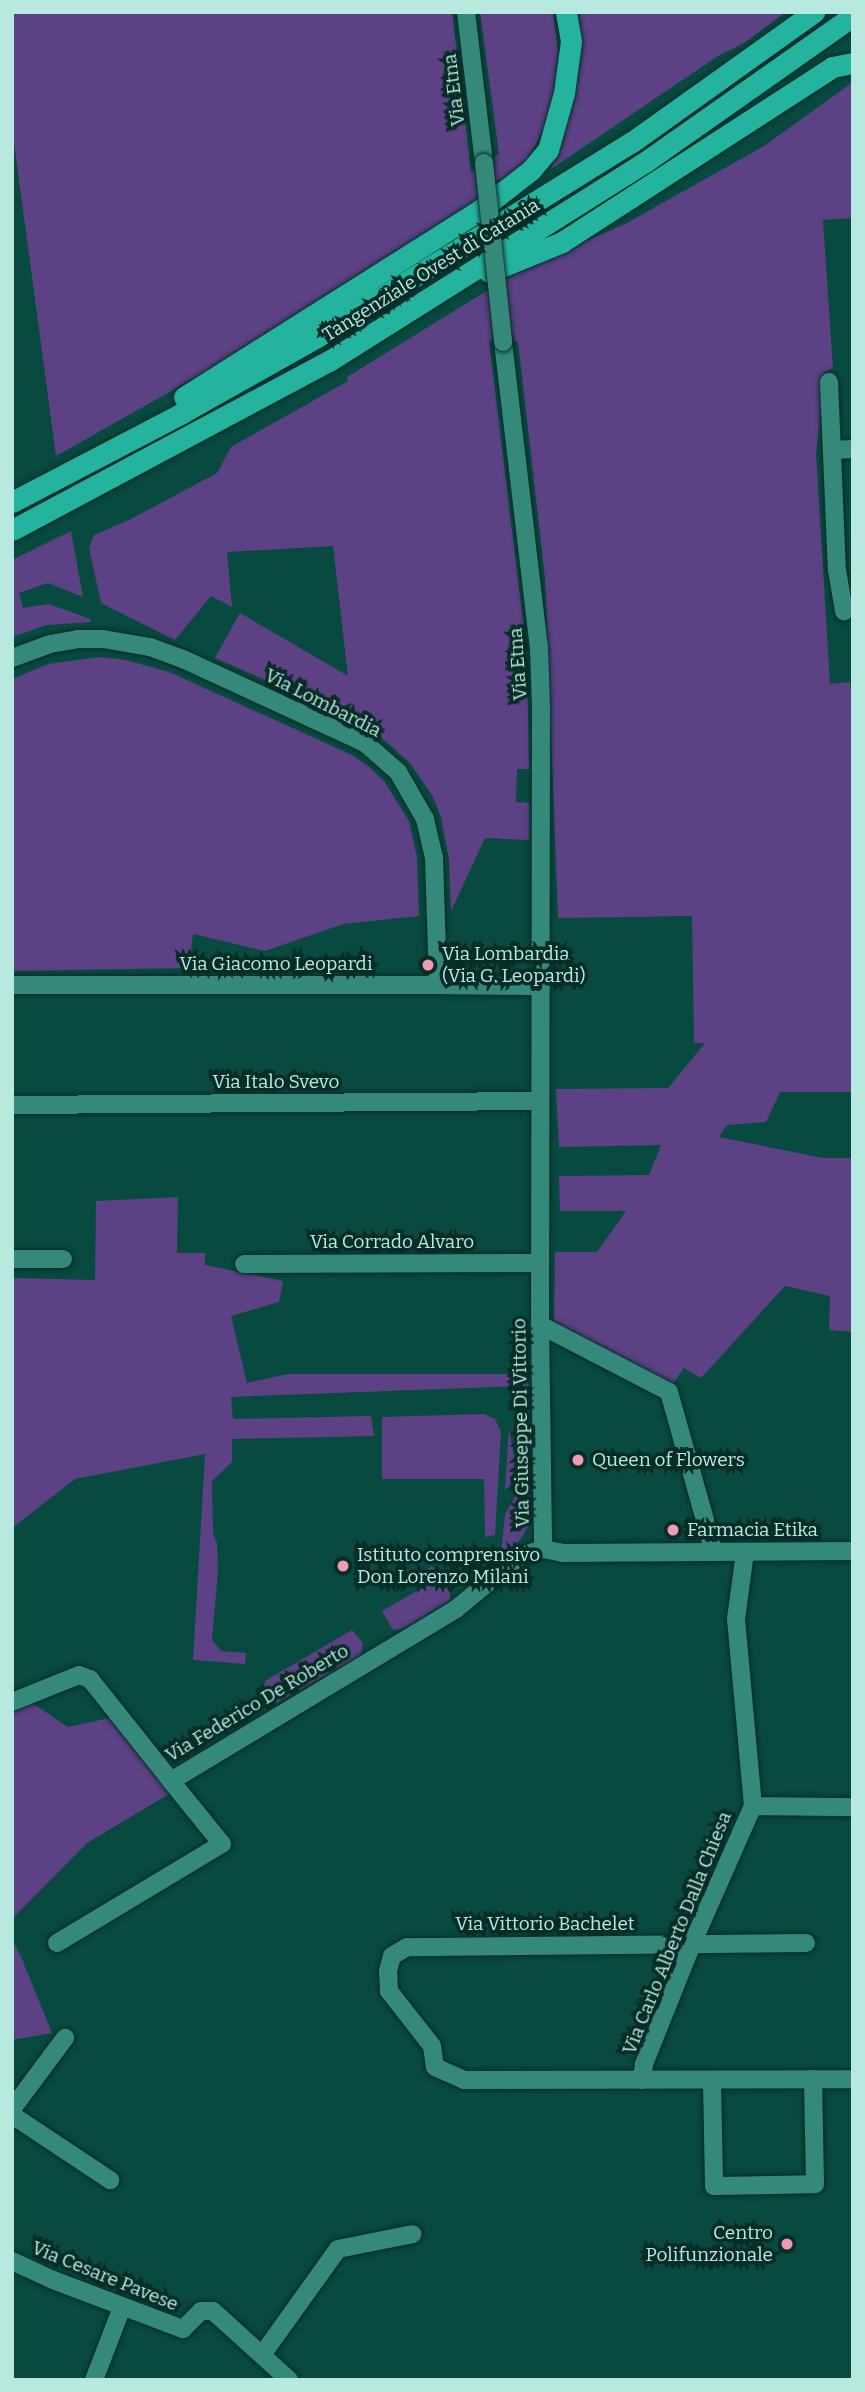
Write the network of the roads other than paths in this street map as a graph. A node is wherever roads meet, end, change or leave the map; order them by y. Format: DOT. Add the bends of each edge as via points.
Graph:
graph roads {
  1 [pos="466,12"];
  2 [pos="566,12"];
  3 [pos="814,12"];
  4 [pos="853,16"];
  5 [pos="853,63"];
  6 [pos="435,294"];
  7 [pos="829,383"];
  8 [pos="853,449"];
  9 [pos="832,450"];
  10 [pos="37,490"];
  11 [pos="12,502"];
  12 [pos="12,530"];
  13 [pos="845,569"];
  14 [pos="844,611"];
  15 [pos="12,658"];
  16 [pos="12,985"];
  17 [pos="438,985"];
  18 [pos="541,986"];
  19 [pos="540,1101"];
  20 [pos="12,1105"];
  21 [pos="12,1259"];
  22 [pos="63,1259"];
  23 [pos="540,1263"];
  24 [pos="244,1264"];
  25 [pos="540,1325"];
  26 [pos="543,1549"];
  27 [pos="853,1551"];
  28 [pos="714,1552"];
  29 [pos="745,1552"];
  30 [pos="12,1702"];
  31 [pos="171,1781"];
  32 [pos="753,1806"];
  33 [pos="853,1807"];
  34 [pos="57,1943"];
  35 [pos="806,1943"];
  36 [pos="692,1944"];
  37 [pos="65,2038"];
  38 [pos="813,2079"];
  39 [pos="642,2080"];
  40 [pos="712,2080"];
  41 [pos="853,2080"];
  42 [pos="12,2109"];
  43 [pos="12,2115"];
  44 [pos="110,2180"];
  45 [pos="413,2234"];
  46 [pos="12,2261"];
  47 [pos="122,2306"];
  48 [pos="261,2355"];
  49 [pos="94,2380"];
  50 [pos="289,2380"];
  1 -- 18 [label="street, Via Etna, bridge" via="540,649"];
  2 -- 10 [label="highway" via="571,41 564,93 548,150 531,170 481,209"];
  3 -- 10 [label="highway, Tangenziale Ovest di Catania" via="632,142 327,331"];
  4 -- 6 [label="highway, Tangenziale Ovest di Catania" via="645,162"];
  5 -- 6 [label="highway" via="832,67 562,242"];
  6 -- 12 [label="highway, Tangenziale Ovest di Catania" via="329,361"];
  7 -- 9 [label="street"];
  8 -- 9 [label="street"];
  9 -- 13 [label="street"];
  10 -- 11 [label="highway, Tangenziale Ovest di Catania"];
  13 -- 14 [label="street"];
  15 -- 17 [label="street, Via Lombardia" via="77,639 150,647 344,732 383,758 418,802 431,839"];
  16 -- 17 [label="street, Via Giacomo Leopardi"];
  17 -- 18 [label="street, Via Giacomo Leopardi"];
  18 -- 19 [label="street, Via Giuseppe Di Vittorio"];
  19 -- 20 [label="street, Via Italo Svevo"];
  19 -- 23 [label="street, Via Giuseppe Di Vittorio"];
  21 -- 22 [label="street"];
  23 -- 24 [label="street, Via Corrado Alvaro"];
  23 -- 25 [label="street, Via Giuseppe Di Vittorio"];
  25 -- 26 [label="street, Via Giuseppe Di Vittorio"];
  25 -- 28 [label="street" via="669,1392"];
  26 -- 28 [label="street, Via Giuseppe Di Vittorio" via="563,1553"];
  26 -- 31 [label="street, Via Federico De Roberto" via="520,1556 456,1609"];
  27 -- 29 [label="street, Via Giuseppe Di Vittorio"];
  28 -- 29 [label="street, Via Giuseppe Di Vittorio"];
  29 -- 32 [label="street, Via Carlo Alberto Dalla Chiesa" via="736,1619"];
  30 -- 31 [label="street, Via Federico De Roberto" via="79,1675 90,1679"];
  31 -- 34 [label="street" via="222,1844"];
  32 -- 33 [label="street"];
  32 -- 36 [label="street, Via Carlo Alberto Dalla Chiesa"];
  35 -- 36 [label="street, Via Vittorio Bachelet"];
  36 -- 39 [label="street, Via Carlo Alberto Dalla Chiesa" via="644,2064"];
  36 -- 39 [label="street, Via Vittorio Bachelet" via="407,1947 392,1956 387,1971 389,1992 432,2046 435,2067 464,2080"];
  37 -- 42 [label="street"];
  38 -- 40 [label="street"];
  38 -- 40 [label="street" via="815,2184 714,2186"];
  38 -- 41 [label="street"];
  39 -- 40 [label="street"];
  43 -- 44 [label="street"];
  45 -- 48 [label="street" via="338,2249"];
  46 -- 47 [label="street, Via Cesare Pavese"];
  47 -- 48 [label="street, Via Cesare Pavese" via="183,2329 201,2311 213,2311"];
  47 -- 49 [label="street"];
  48 -- 50 [label="street"];
}
